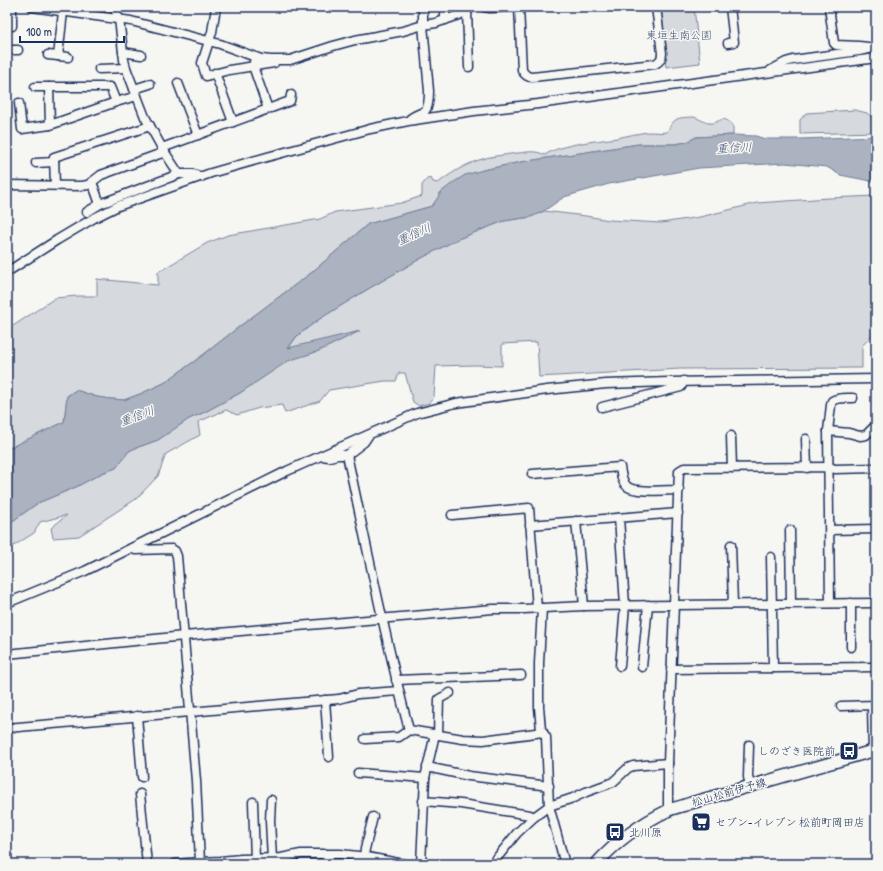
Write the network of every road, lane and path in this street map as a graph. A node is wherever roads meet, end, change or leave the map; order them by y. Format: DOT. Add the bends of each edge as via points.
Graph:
graph roads {
  1 [pos="12,7"];
  2 [pos="32,7"];
  3 [pos="114,7"];
  4 [pos="216,7"];
  5 [pos="423,7"];
  6 [pos="445,7"];
  7 [pos="484,7"];
  8 [pos="516,7"];
  9 [pos="519,7"];
  10 [pos="656,7"];
  11 [pos="730,7"];
  12 [pos="829,7"];
  13 [pos="470,9"];
  14 [pos="77,10"];
  15 [pos="63,12"];
  16 [pos="119,19"];
  17 [pos="445,20"];
  18 [pos="423,25"];
  19 [pos="12,26"];
  20 [pos="209,41"];
  21 [pos="728,43"];
  22 [pos="874,48"];
  23 [pos="7,50"];
  24 [pos="18,50"];
  25 [pos="123,52"];
  26 [pos="48,55"];
  27 [pos="141,55"];
  28 [pos="58,56"];
  29 [pos="252,56"];
  30 [pos="68,57"];
  31 [pos="876,58"];
  32 [pos="280,60"];
  33 [pos="254,66"];
  34 [pos="470,67"];
  35 [pos="126,68"];
  36 [pos="99,69"];
  37 [pos="769,72"];
  38 [pos="215,73"];
  39 [pos="150,84"];
  40 [pos="178,84"];
  41 [pos="35,87"];
  42 [pos="49,87"];
  43 [pos="135,92"];
  44 [pos="291,95"];
  45 [pos="116,102"];
  46 [pos="19,103"];
  47 [pos="268,109"];
  48 [pos="408,121"];
  49 [pos="232,122"];
  50 [pos="50,125"];
  51 [pos="150,126"];
  52 [pos="198,135"];
  53 [pos="164,150"];
  54 [pos="54,162"];
  55 [pos="36,163"];
  56 [pos="179,174"];
  57 [pos="201,177"];
  58 [pos="92,182"];
  59 [pos="7,185"];
  60 [pos="56,186"];
  61 [pos="100,204"];
  62 [pos="87,212"];
  63 [pos="7,272"];
  64 [pos="876,379"];
  65 [pos="684,381"];
  66 [pos="853,398"];
  67 [pos="602,407"];
  68 [pos="876,425"];
  69 [pos="828,431"];
  70 [pos="370,434"];
  71 [pos="731,436"];
  72 [pos="806,439"];
  73 [pos="347,455"];
  74 [pos="321,456"];
  75 [pos="732,468"];
  76 [pos="806,468"];
  77 [pos="829,468"];
  78 [pos="876,468"];
  79 [pos="532,474"];
  80 [pos="679,490"];
  81 [pos="678,513"];
  82 [pos="452,515"];
  83 [pos="619,518"];
  84 [pos="576,521"];
  85 [pos="530,525"];
  86 [pos="790,530"];
  87 [pos="830,530"];
  88 [pos="876,530"];
  89 [pos="731,545"];
  90 [pos="132,548"];
  91 [pos="771,557"];
  92 [pos="7,603"];
  93 [pos="830,603"];
  94 [pos="851,603"];
  95 [pos="876,603"];
  96 [pos="733,604"];
  97 [pos="771,604"];
  98 [pos="791,604"];
  99 [pos="625,605"];
  100 [pos="648,605"];
  101 [pos="674,605"];
  102 [pos="584,606"];
  103 [pos="539,608"];
  104 [pos="382,618"];
  105 [pos="184,636"];
  106 [pos="851,647"];
  107 [pos="7,654"];
  108 [pos="620,666"];
  109 [pos="642,667"];
  110 [pos="876,667"];
  111 [pos="772,668"];
  112 [pos="671,669"];
  113 [pos="521,676"];
  114 [pos="396,680"];
  115 [pos="399,691"];
  116 [pos="450,693"];
  117 [pos="325,700"];
  118 [pos="874,705"];
  119 [pos="841,706"];
  120 [pos="190,711"];
  121 [pos="137,716"];
  122 [pos="7,728"];
  123 [pos="409,730"];
  124 [pos="542,732"];
  125 [pos="436,734"];
  126 [pos="365,739"];
  127 [pos="749,745"];
  128 [pos="874,750"];
  129 [pos="330,757"];
  130 [pos="668,763"];
  131 [pos="427,767"];
  132 [pos="358,773"];
  133 [pos="142,777"];
  134 [pos="425,778"];
  135 [pos="750,785"];
  136 [pos="549,786"];
  137 [pos="140,794"];
  138 [pos="271,800"];
  139 [pos="423,801"];
  140 [pos="253,802"];
  141 [pos="549,806"];
  142 [pos="668,811"];
  143 [pos="373,817"];
  144 [pos="534,817"];
  145 [pos="326,854"];
  146 [pos="272,858"];
  147 [pos="255,859"];
  148 [pos="366,859"];
  149 [pos="241,862"];
  150 [pos="195,863"];
  151 [pos="147,864"];
  152 [pos="175,864"];
  153 [pos="326,864"];
  154 [pos="404,864"];
  155 [pos="421,864"];
  156 [pos="492,864"];
  157 [pos="565,864"];
  158 [pos="596,864"];
  1 -- 19 [label="street"];
  2 -- 15 [label="street"];
  3 -- 16 [label="street"];
  4 -- 20 [label="street"];
  5 -- 18 [label="street"];
  6 -- 17 [label="street"];
  7 -- 8 [label="street"];
  9 -- 10 [label="street" via="522,70 532,77 655,64 661,59 662,54"];
  11 -- 21 [label="street" via="734,42"];
  12 -- 22 [label="street" via="836,45"];
  13 -- 17 [label="street"];
  13 -- 34 [label="street"];
  14 -- 15 [label="street"];
  14 -- 16 [label="street"];
  15 -- 28 [label="street"];
  16 -- 20 [label="street"];
  16 -- 25 [label="street"];
  17 -- 18 [label="street"];
  18 -- 32 [label="street" via="355,40 290,60"];
  18 -- 48 [label="street" via="428,104 424,111"];
  20 -- 29 [label="street"];
  20 -- 38 [label="street" via="202,63 206,76"];
  22 -- 37 [label="street" via="793,60"];
  23 -- 24 [label="street"];
  25 -- 27 [label="street"];
  25 -- 35 [label="street"];
  26 -- 28 [label="street"];
  28 -- 30 [label="street"];
  29 -- 32 [label="street"];
  29 -- 33 [label="street"];
  31 -- 37 [label="street"];
  32 -- 33 [label="street"];
  33 -- 38 [label="street"];
  33 -- 47 [label="street"];
  35 -- 36 [label="street"];
  35 -- 43 [label="street"];
  37 -- 48 [label="street"];
  38 -- 49 [label="street"];
  39 -- 43 [label="street"];
  40 -- 52 [label="street"];
  41 -- 42 [label="street"];
  42 -- 45 [label="street" via="110,87"];
  42 -- 50 [label="street"];
  43 -- 45 [label="street"];
  43 -- 51 [label="street"];
  44 -- 47 [label="street" via="290,101"];
  45 -- 50 [label="street"];
  46 -- 50 [label="street" via="22,130"];
  47 -- 49 [label="street"];
  48 -- 57 [label="street" via="370,129"];
  49 -- 52 [label="street"];
  51 -- 53 [label="street"];
  51 -- 54 [label="street" via="54,158"];
  52 -- 53 [label="street"];
  53 -- 56 [label="street"];
  53 -- 58 [label="street" via="100,175"];
  54 -- 55 [label="street"];
  54 -- 60 [label="street"];
  56 -- 57 [label="street"];
  56 -- 61 [label="street"];
  57 -- 63 [label="street" via="118,206"];
  58 -- 60 [label="street" via="82,186"];
  58 -- 61 [label="street"];
  59 -- 60 [label="street"];
  61 -- 62 [label="street"];
  64 -- 65 [label="street"];
  65 -- 67 [label="street" via="681,388"];
  65 -- 70 [label="street" via="606,384 456,403 417,413"];
  66 -- 69 [label="street" via="832,401"];
  68 -- 69 [label="street" via="866,435 860,436"];
  69 -- 77 [label="street"];
  70 -- 73 [label="street"];
  70 -- 74 [label="street"];
  71 -- 75 [label="street"];
  72 -- 76 [label="street"];
  73 -- 74 [label="street" via="329,458"];
  73 -- 104 [label="street"];
  74 -- 90 [label="street"];
  75 -- 76 [label="street"];
  75 -- 80 [label="street" via="684,468 679,471"];
  76 -- 77 [label="street"];
  77 -- 78 [label="street"];
  77 -- 87 [label="street"];
  79 -- 80 [label="street" via="620,467 625,484 635,490"];
  80 -- 81 [label="street"];
  81 -- 83 [label="street"];
  81 -- 101 [label="street"];
  82 -- 85 [label="street" via="529,508"];
  83 -- 84 [label="street"];
  83 -- 99 [label="street"];
  84 -- 85 [label="street"];
  84 -- 102 [label="street"];
  85 -- 103 [label="street"];
  86 -- 98 [label="street"];
  87 -- 88 [label="street"];
  87 -- 93 [label="street"];
  89 -- 96 [label="street"];
  90 -- 92 [label="street" via="85,571"];
  90 -- 105 [label="street" via="175,551"];
  91 -- 97 [label="street"];
  93 -- 94 [label="street"];
  93 -- 98 [label="street"];
  94 -- 95 [label="street"];
  94 -- 106 [label="street"];
  96 -- 97 [label="street"];
  96 -- 101 [label="street"];
  97 -- 98 [label="street"];
  97 -- 111 [label="street"];
  99 -- 100 [label="street"];
  99 -- 102 [label="street"];
  99 -- 108 [label="street"];
  100 -- 101 [label="street"];
  100 -- 109 [label="street"];
  101 -- 112 [label="street"];
  102 -- 103 [label="street"];
  103 -- 104 [label="street"];
  103 -- 124 [label="street" via="539,707"];
  104 -- 105 [label="street"];
  104 -- 114 [label="street"];
  105 -- 107 [label="street"];
  105 -- 120 [label="street"];
  110 -- 111 [label="street"];
  111 -- 112 [label="street"];
  112 -- 130 [label="street"];
  113 -- 114 [label="street"];
  114 -- 115 [label="street"];
  115 -- 117 [label="street"];
  115 -- 123 [label="street"];
  116 -- 125 [label="street" via="439,699"];
  117 -- 120 [label="street"];
  117 -- 129 [label="street"];
  118 -- 119 [label="street"];
  118 -- 128 [label="street"];
  120 -- 121 [label="street"];
  120 -- 150 [label="street" via="196,781"];
  121 -- 122 [label="street"];
  121 -- 133 [label="street"];
  123 -- 125 [label="street"];
  123 -- 126 [label="street" via="399,737"];
  124 -- 125 [label="street" via="483,740"];
  124 -- 136 [label="street" via="546,737"];
  125 -- 131 [label="street"];
  127 -- 135 [label="street"];
  128 -- 135 [label="main road, 松山松前伊予線"];
  130 -- 141 [label="street" via="633,766 613,782"];
  130 -- 142 [label="street"];
  131 -- 134 [label="street"];
  131 -- 136 [label="street" via="469,776"];
  132 -- 134 [label="street"];
  134 -- 139 [label="street"];
  135 -- 142 [label="main road, 松山松前伊予線"];
  136 -- 141 [label="street"];
  137 -- 151 [label="street"];
  138 -- 146 [label="street"];
  139 -- 144 [label="street" via="461,804"];
  139 -- 155 [label="street"];
  140 -- 147 [label="street"];
  141 -- 144 [label="street"];
  141 -- 157 [label="street"];
  142 -- 158 [label="main road, 松山松前伊予線" via="627,835"];
  143 -- 148 [label="street" via="365,849"];
  144 -- 156 [label="street" via="517,833"];
  145 -- 146 [label="street"];
  145 -- 148 [label="street"];
  145 -- 153 [label="street"];
  146 -- 147 [label="street"];
  147 -- 149 [label="street"];
  148 -- 154 [label="street"];
  149 -- 150 [label="street"];
  150 -- 152 [label="street"];
}
